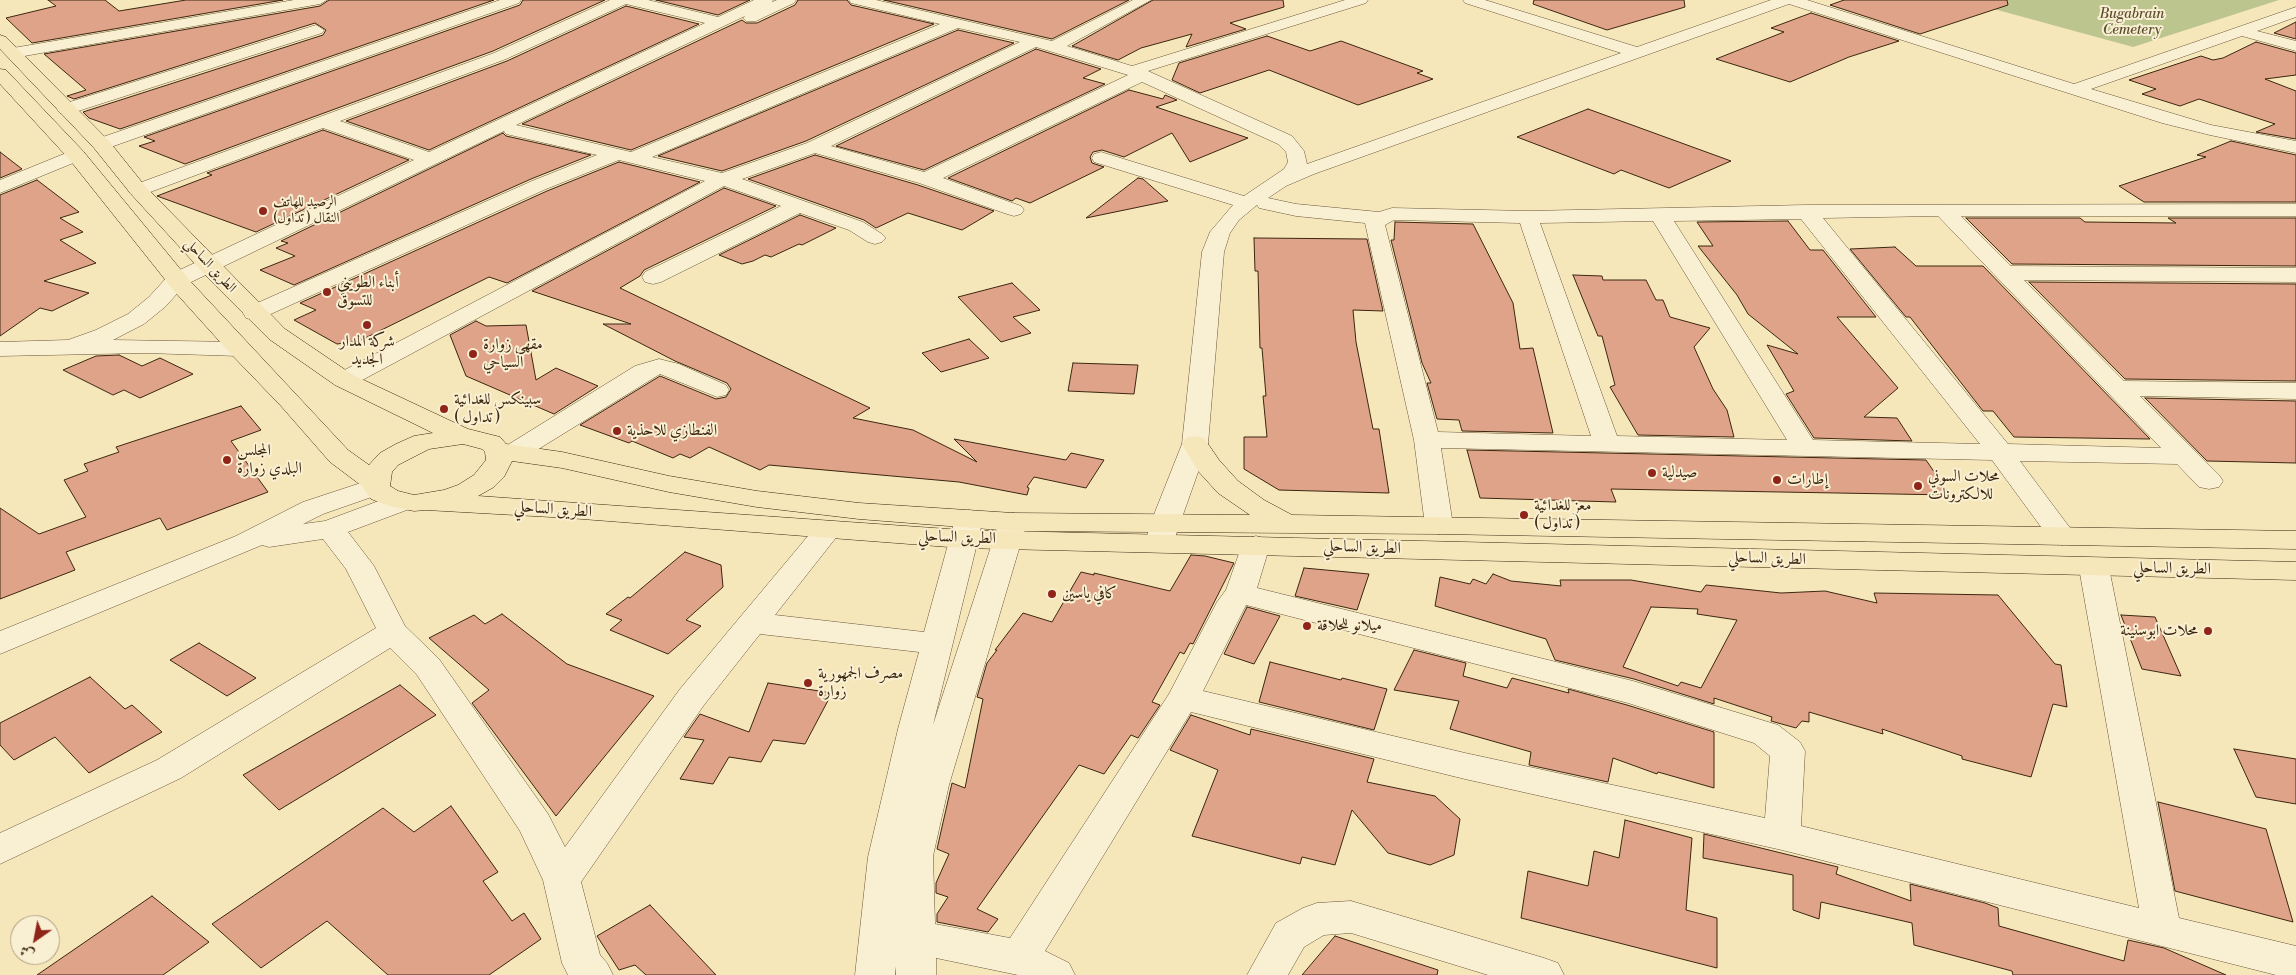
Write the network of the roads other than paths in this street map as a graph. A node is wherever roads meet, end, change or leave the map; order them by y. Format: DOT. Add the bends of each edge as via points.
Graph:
graph roads {
  1 [pos="320,0"];
  2 [pos="514,0"];
  3 [pos="622,0"];
  4 [pos="629,0"];
  5 [pos="766,0"];
  6 [pos="789,0"];
  7 [pos="856,0"];
  8 [pos="1144,0"];
  9 [pos="1361,0"];
  10 [pos="1470,0"];
  11 [pos="1511,0"];
  12 [pos="1785,0"];
  13 [pos="1792,0"];
  14 [pos="1814,0"];
  15 [pos="287,3"];
  16 [pos="949,4"];
  17 [pos="1491,7"];
  18 [pos="2296,12"];
  19 [pos="928,16"];
  20 [pos="721,22"];
  21 [pos="956,23"];
  22 [pos="316,30"];
  23 [pos="2244,32"];
  24 [pos="1035,41"];
  25 [pos="6,46"];
  26 [pos="1055,46"];
  27 [pos="2296,46"];
  28 [pos="1635,52"];
  29 [pos="1137,73"];
  30 [pos="0,74"];
  31 [pos="2083,87"];
  32 [pos="66,109"];
  33 [pos="322,121"];
  34 [pos="512,130"];
  35 [pos="2296,138"];
  36 [pos="101,144"];
  37 [pos="814,147"];
  38 [pos="2296,147"];
  39 [pos="76,155"];
  40 [pos="627,156"];
  41 [pos="1101,158"];
  42 [pos="430,159"];
  43 [pos="1338,160"];
  44 [pos="723,179"];
  45 [pos="926,179"];
  46 [pos="1279,182"];
  47 [pos="0,187"];
  48 [pos="138,190"];
  49 [pos="1256,204"];
  50 [pos="798,206"];
  51 [pos="1014,210"];
  52 [pos="1943,210"];
  53 [pos="2296,210"];
  54 [pos="1806,211"];
  55 [pos="1660,215"];
  56 [pos="1528,217"];
  57 [pos="1380,218"];
  58 [pos="875,238"];
  59 [pos="212,268"];
  60 [pos="2007,274"];
  61 [pos="2296,275"];
  62 [pos="653,277"];
  63 [pos="180,284"];
  64 [pos="254,313"];
  65 [pos="70,348"];
  66 [pos="0,349"];
  67 [pos="239,349"];
  68 [pos="344,380"];
  69 [pos="2120,388"];
  70 [pos="717,390"];
  71 [pos="2296,391"];
  72 [pos="463,436"];
  73 [pos="1427,440"];
  74 [pos="1195,444"];
  75 [pos="1607,444"];
  76 [pos="1805,448"];
  77 [pos="507,452"];
  78 [pos="2000,452"];
  79 [pos="2184,456"];
  80 [pos="2209,481"];
  81 [pos="376,484"];
  82 [pos="415,502"];
  83 [pos="1284,523"];
  84 [pos="1438,525"];
  85 [pos="330,528"];
  86 [pos="965,529"];
  87 [pos="828,530"];
  88 [pos="1010,531"];
  89 [pos="1162,532"];
  90 [pos="2062,536"];
  91 [pos="2296,540"];
  92 [pos="246,542"];
  93 [pos="1256,545"];
  94 [pos="2094,568"];
  95 [pos="2296,571"];
  96 [pos="1240,594"];
  97 [pos="754,623"];
  98 [pos="393,632"];
  99 [pos="0,643"];
  100 [pos="938,644"];
  101 [pos="1183,698"];
  102 [pos="1782,836"];
  103 [pos="0,849"];
  104 [pos="562,880"];
  105 [pos="2162,929"];
  106 [pos="914,937"];
  107 [pos="1020,957"];
  108 [pos="2296,963"];
  109 [pos="581,971"];
  110 [pos="874,975"];
  111 [pos="916,975"];
  112 [pos="1055,975"];
  113 [pos="1266,975"];
  114 [pos="1544,975"];
  1 -- 15 [label="street"];
  2 -- 36 [label="street"];
  3 -- 33 [label="street" via="500,56"];
  4 -- 20 [label="street"];
  5 -- 20 [label="street"];
  6 -- 34 [label="street"];
  7 -- 19 [label="street"];
  8 -- 26 [label="street"];
  9 -- 29 [label="street"];
  10 -- 17 [label="street"];
  11 -- 17 [label="street"];
  12 -- 28 [label="street"];
  13 -- 31 [label="street"];
  14 -- 31 [label="street"];
  15 -- 25 [label="street"];
  16 -- 19 [label="street"];
  17 -- 28 [label="street"];
  18 -- 23 [label="street"];
  19 -- 21 [label="street"];
  20 -- 42 [label="street"];
  21 -- 24 [label="street"];
  21 -- 40 [label="street"];
  22 -- 32 [label="street"];
  23 -- 27 [label="street"];
  23 -- 31 [label="street"];
  24 -- 26 [label="street"];
  24 -- 37 [label="street"];
  25 -- 32 [label="highway, الطريق الساحلي"];
  26 -- 29 [label="street"];
  28 -- 43 [label="street"];
  29 -- 45 [label="street"];
  29 -- 46 [label="street" via="1285,140 1295,151 1298,162 1292,172"];
  30 -- 39 [label="highway, الطريق الساحلي"];
  31 -- 35 [label="street" via="2201,118"];
  31 -- 38 [label="street" via="2210,130"];
  32 -- 36 [label="highway, الطريق الساحلي"];
  33 -- 42 [label="street"];
  33 -- 48 [label="street"];
  34 -- 40 [label="street"];
  34 -- 59 [label="street" via="339,216"];
  36 -- 48 [label="highway, الطريق الساحلي"];
  37 -- 44 [label="street"];
  37 -- 45 [label="street"];
  39 -- 47 [label="street"];
  39 -- 63 [label="highway, الطريق الساحلي"];
  40 -- 44 [label="street"];
  40 -- 64 [label="street" via="539,185"];
  41 -- 49 [label="street"];
  42 -- 59 [label="street"];
  43 -- 46 [label="street"];
  43 -- 49 [label="street"];
  44 -- 50 [label="street"];
  44 -- 68 [label="street"];
  45 -- 51 [label="street"];
  46 -- 49 [label="street"];
  48 -- 59 [label="highway, الطريق الساحلي"];
  49 -- 57 [label="street"];
  49 -- 74 [label="street" via="1233,238 1212,281"];
  50 -- 58 [label="street" via="856,226"];
  50 -- 62 [label="street"];
  52 -- 53 [label="street"];
  52 -- 54 [label="street"];
  52 -- 60 [label="street"];
  54 -- 55 [label="street"];
  54 -- 78 [label="street"];
  55 -- 56 [label="street"];
  55 -- 76 [label="street"];
  56 -- 57 [label="street" via="1392,214"];
  56 -- 75 [label="street"];
  57 -- 73 [label="street" via="1374,224"];
  59 -- 63 [label="street"];
  59 -- 64 [label="highway, الطريق الساحلي"];
  60 -- 61 [label="street"];
  60 -- 69 [label="street"];
  63 -- 65 [label="street" via="136,319"];
  63 -- 67 [label="highway, الطريق الساحلي"];
  64 -- 68 [label="highway, الطريق الساحلي" via="276,334"];
  65 -- 66 [label="street"];
  65 -- 67 [label="street"];
  67 -- 81 [label="highway, الطريق الساحلي" via="339,456"];
  68 -- 72 [label="highway, الطريق الساحلي"];
  69 -- 71 [label="street"];
  69 -- 79 [label="street"];
  70 -- 77 [label="street" via="670,369 659,366 644,370"];
  72 -- 77 [label="highway, الطريق الساحلي" via="485,441"];
  72 -- 81 [label="highway" via="437,439 405,450 379,470"];
  73 -- 75 [label="street"];
  73 -- 84 [label="street"];
  74 -- 83 [label="highway" via="1228,487"];
  74 -- 89 [label="street"];
  75 -- 76 [label="street"];
  76 -- 78 [label="street"];
  77 -- 82 [label="highway" via="484,481 462,493"];
  77 -- 86 [label="highway, الطريق الساحلي" via="757,499 859,511"];
  78 -- 79 [label="street"];
  78 -- 90 [label="street"];
  79 -- 80 [label="street"];
  81 -- 82 [label="highway, الطريق الساحلي" via="389,498"];
  81 -- 92 [label="street" via="313,508"];
  82 -- 85 [label="street"];
  82 -- 87 [label="highway, الطريق الساحلي"];
  83 -- 84 [label="highway, الطريق الساحلي"];
  83 -- 89 [label="highway, الطريق الساحلي"];
  84 -- 90 [label="highway, الطريق الساحلي"];
  85 -- 92 [label="street"];
  85 -- 98 [label="street" via="360,566"];
  86 -- 87 [label="highway, الطريق الساحلي"];
  86 -- 88 [label="highway, الطريق الساحلي"];
  86 -- 100 [label="street"];
  87 -- 97 [label="street"];
  88 -- 89 [label="highway, الطريق الساحلي"];
  88 -- 106 [label="street" via="929,794 914,856"];
  89 -- 93 [label="highway, الطريق الساحلي"];
  90 -- 91 [label="highway, الطريق الساحلي"];
  92 -- 99 [label="street"];
  93 -- 94 [label="highway, الطريق الساحلي"];
  93 -- 96 [label="street"];
  94 -- 95 [label="highway, الطريق الساحلي"];
  94 -- 105 [label="street"];
  96 -- 101 [label="street" via="1232,602"];
  96 -- 102 [label="street" via="1633,692 1766,734 1788,751"];
  97 -- 100 [label="street"];
  97 -- 104 [label="street" via="692,697"];
  98 -- 103 [label="street" via="168,769"];
  98 -- 104 [label="street" via="428,667 535,824"];
  100 -- 110 [label="street" via="915,729 887,857"];
  101 -- 102 [label="street" via="1455,764"];
  101 -- 107 [label="street"];
  102 -- 105 [label="street"];
  104 -- 109 [label="street"];
  105 -- 108 [label="street"];
  106 -- 107 [label="street"];
  106 -- 111 [label="street"];
  107 -- 112 [label="street"];
  113 -- 114 [label="street" via="1290,935 1317,919 1351,917"];
}
